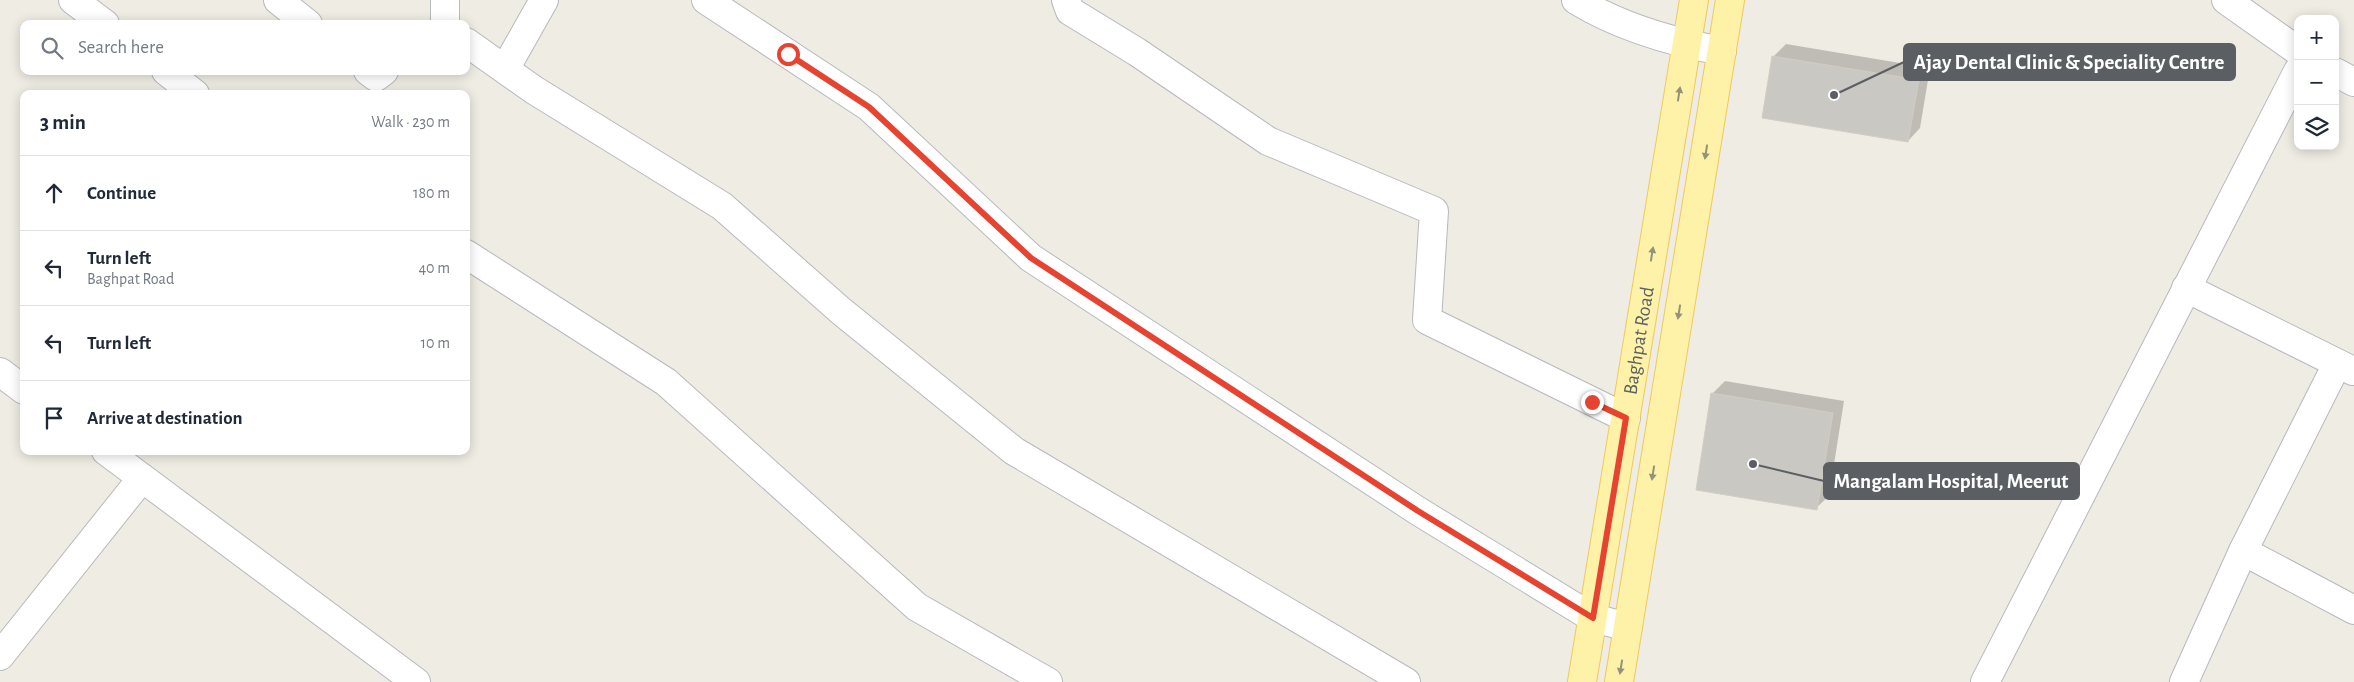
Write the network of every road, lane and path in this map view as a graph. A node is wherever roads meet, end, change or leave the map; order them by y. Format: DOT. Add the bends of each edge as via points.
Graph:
graph roads {
  1 [pos="73,0"];
  2 [pos="278,0"];
  3 [pos="445,0"];
  4 [pos="544,0"];
  5 [pos="706,0"];
  6 [pos="1066,0"];
  7 [pos="1576,0"];
  8 [pos="1694,0"];
  9 [pos="1730,0"];
  10 [pos="2226,0"];
  11 [pos="100,20"];
  12 [pos="303,20"];
  13 [pos="445,20"];
  14 [pos="470,45"];
  15 [pos="1687,45"];
  16 [pos="2294,48"];
  17 [pos="1722,51"];
  18 [pos="505,69"];
  19 [pos="2339,74"];
  20 [pos="171,75"];
  21 [pos="2294,79"];
  22 [pos="2354,82"];
  23 [pos="189,90"];
  24 [pos="470,257"];
  25 [pos="2186,288"];
  26 [pos="2346,368"];
  27 [pos="0,372"];
  28 [pos="20,387"];
  29 [pos="1626,418"];
  30 [pos="111,455"];
  31 [pos="142,478"];
  32 [pos="2243,551"];
  33 [pos="2354,610"];
  34 [pos="1593,618"];
  35 [pos="1628,627"];
  36 [pos="0,656"];
  37 [pos="416,682"];
  38 [pos="1048,682"];
  39 [pos="1406,682"];
  40 [pos="1582,682"];
  41 [pos="1619,682"];
  42 [pos="1985,682"];
  43 [pos="2184,682"];
  1 -- 11 [label="street"];
  2 -- 12 [label="street"];
  3 -- 13 [label="street"];
  4 -- 18 [label="street"];
  5 -- 34 [label="street" via="869,107 1031,258 1418,511"];
  6 -- 29 [label="street" via="1070,11 1268,141 1434,211 1427,320"];
  7 -- 15 [label="street" via="1600,15"];
  8 -- 15 [label="main road, Baghpat Road"];
  9 -- 17 [label="main road"];
  10 -- 16 [label="street"];
  14 -- 18 [label="street"];
  15 -- 17 [label="street"];
  29 -- 15 [label="main road, Baghpat Road, one-way"];
  17 -- 35 [label="main road, one-way"];
  18 -- 39 [label="street" via="722,206 841,311 1014,451"];
  19 -- 22 [label="street"];
  20 -- 23 [label="street"];
  21 -- 25 [label="street"];
  24 -- 38 [label="street" via="666,382 917,607"];
  25 -- 26 [label="street"];
  25 -- 42 [label="street"];
  26 -- 32 [label="street"];
  27 -- 28 [label="street"];
  29 -- 34 [label="main road, Baghpat Road"];
  30 -- 31 [label="street"];
  31 -- 36 [label="street"];
  31 -- 37 [label="street"];
  32 -- 33 [label="street"];
  32 -- 43 [label="street"];
  34 -- 35 [label="street"];
  34 -- 40 [label="main road, Baghpat Road"];
  35 -- 41 [label="main road, one-way"];
}
